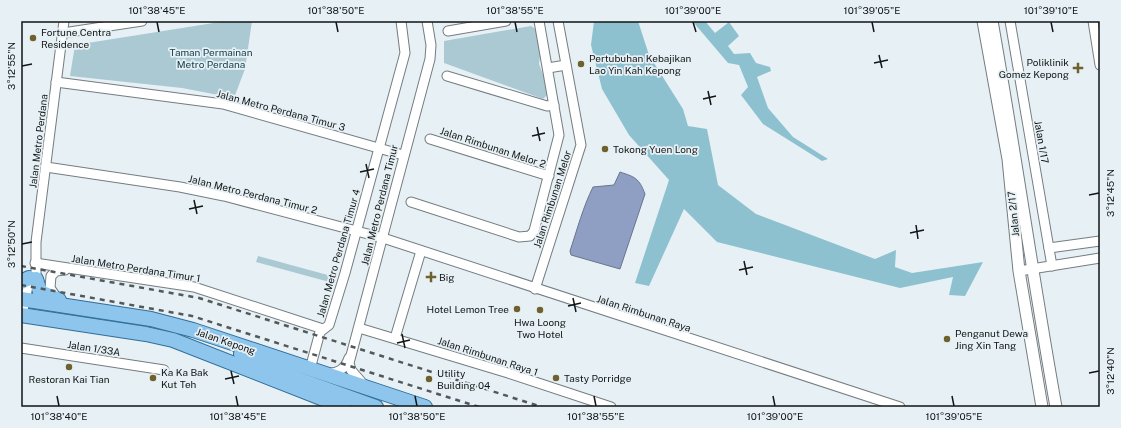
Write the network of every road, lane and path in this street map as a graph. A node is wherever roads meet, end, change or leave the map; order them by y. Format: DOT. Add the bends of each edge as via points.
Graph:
graph roads {
  1 [pos="64,21"];
  2 [pos="142,21"];
  3 [pos="401,21"];
  4 [pos="427,21"];
  5 [pos="506,21"];
  6 [pos="540,21"];
  7 [pos="558,21"];
  8 [pos="983,21"];
  9 [pos="992,21"];
  10 [pos="1010,21"];
  11 [pos="1093,21"];
  12 [pos="91,25"];
  13 [pos="448,31"];
  14 [pos="63,33"];
  15 [pos="563,52"];
  16 [pos="546,55"];
  17 [pos="1100,65"];
  18 [pos="567,68"];
  19 [pos="548,71"];
  20 [pos="447,76"];
  21 [pos="56,82"];
  22 [pos="554,105"];
  23 [pos="430,139"];
  24 [pos="378,148"];
  25 [pos="403,155"];
  26 [pos="46,167"];
  27 [pos="549,176"];
  28 [pos="411,202"];
  29 [pos="356,231"];
  30 [pos="383,238"];
  31 [pos="1100,241"];
  32 [pos="1049,248"];
  33 [pos="421,251"];
  34 [pos="1100,258"];
  35 [pos="35,263"];
  36 [pos="1052,266"];
  37 [pos="68,269"];
  38 [pos="1031,269"];
  39 [pos="1019,271"];
  40 [pos="29,280"];
  41 [pos="535,289"];
  42 [pos="26,300"];
  43 [pos="58,300"];
  44 [pos="84,309"];
  45 [pos="25,315"];
  46 [pos="359,328"];
  47 [pos="323,329"];
  48 [pos="193,330"];
  49 [pos="395,338"];
  50 [pos="21,348"];
  51 [pos="351,355"];
  52 [pos="164,370"];
  53 [pos="316,371"];
  54 [pos="367,388"];
  55 [pos="344,407"];
  56 [pos="376,407"];
  57 [pos="425,407"];
  58 [pos="611,407"];
  59 [pos="900,407"];
  60 [pos="1042,407"];
  61 [pos="1056,407"];
  1 -- 14 [label="street, Jalan Metro Perdana"];
  2 -- 12 [label="street"];
  3 -- 24 [label="street, Jalan Metro Perdana Timur 4" via="405,53"];
  4 -- 25 [label="street, Jalan Metro Perdana Timur" via="431,45 430,59"];
  5 -- 13 [label="street"];
  6 -- 16 [label="street"];
  7 -- 15 [label="street, Jalan Rimbunan Melor"];
  8 -- 39 [label="street, Jalan 2/17" via="1008,158"];
  9 -- 38 [label="street, Jalan 2/17" via="1016,157"];
  10 -- 32 [label="street, Jalan 1/17"];
  11 -- 17 [label="street"];
  12 -- 14 [label="street"];
  14 -- 21 [label="street, Jalan Metro Perdana"];
  15 -- 16 [label="street"];
  15 -- 18 [label="street, Jalan Rimbunan Melor"];
  16 -- 19 [label="street"];
  18 -- 19 [label="street"];
  18 -- 41 [label="street, Jalan Rimbunan Melor" via="581,145"];
  19 -- 22 [label="street"];
  20 -- 22 [label="street" via="546,106"];
  21 -- 24 [label="street, Jalan Metro Perdana Timur 3" via="223,104"];
  21 -- 26 [label="street, Jalan Metro Perdana"];
  22 -- 27 [label="street" via="559,135"];
  23 -- 27 [label="street, Jalan Rimbunan Melor 2"];
  24 -- 25 [label="street, Jalan Metro Perdana Timur 3"];
  24 -- 29 [label="street, Jalan Metro Perdana Timur 4"];
  25 -- 30 [label="street, Jalan Metro Perdana Timur"];
  26 -- 29 [label="street, Jalan Metro Perdana Timur 2" via="194,190"];
  26 -- 35 [label="street, Jalan Metro Perdana"];
  27 -- 28 [label="street" via="534,231 530,236 519,236"];
  29 -- 30 [label="street, Jalan Metro Perdana Timur 2"];
  29 -- 47 [label="street, Jalan Metro Perdana Timur 4" via="330,325"];
  30 -- 33 [label="street, Jalan Rimbunan Raya"];
  30 -- 46 [label="street, Jalan Metro Perdana Timur"];
  31 -- 32 [label="street"];
  32 -- 36 [label="street, Jalan 1/17"];
  33 -- 41 [label="street, Jalan Rimbunan Raya"];
  33 -- 49 [label="street"];
  34 -- 36 [label="street"];
  35 -- 37 [label="street, Jalan Metro Perdana Timur 1"];
  35 -- 40 [label="street, Jalan Metro Perdana"];
  36 -- 38 [label="street"];
  37 -- 43 [label="street" via="56,270 51,276 50,288"];
  37 -- 47 [label="street, Jalan Metro Perdana Timur 1" via="194,287"];
  38 -- 39 [label="street"];
  38 -- 61 [label="street, Jalan 2/17"];
  39 -- 60 [label="street, Jalan 2/17"];
  40 -- 42 [label="street, Jalan Metro Perdana"];
  40 -- 43 [label="main road" via="40,292"];
  41 -- 59 [label="street, Jalan Rimbunan Raya"];
  42 -- 44 [label="main road, Jalan Kepong"];
  42 -- 45 [label="street, Jalan Metro Perdana"];
  43 -- 44 [label="main road"];
  44 -- 48 [label="main road, Jalan Kepong" via="152,319"];
  45 -- 55 [label="main road, Jalan Kepong" via="173,340"];
  46 -- 49 [label="street, Jalan Rimbunan Raya 1"];
  46 -- 51 [label="street, Jalan Metro Perdana Timur"];
  47 -- 53 [label="street, Jalan Metro Perdana Timur 4" via="320,332"];
  48 -- 53 [label="main road, Jalan Kepong"];
  48 -- 56 [label="main road" via="277,371"];
  49 -- 58 [label="street, Jalan Rimbunan Raya 1"];
  50 -- 52 [label="street, Jalan 1/33A"];
  51 -- 53 [label="street" via="346,366 340,371"];
  51 -- 54 [label="street, Jalan Metro Perdana Timur" via="350,370"];
  53 -- 54 [label="main road, Jalan Kepong"];
  54 -- 57 [label="main road, Jalan Kepong"];
}
